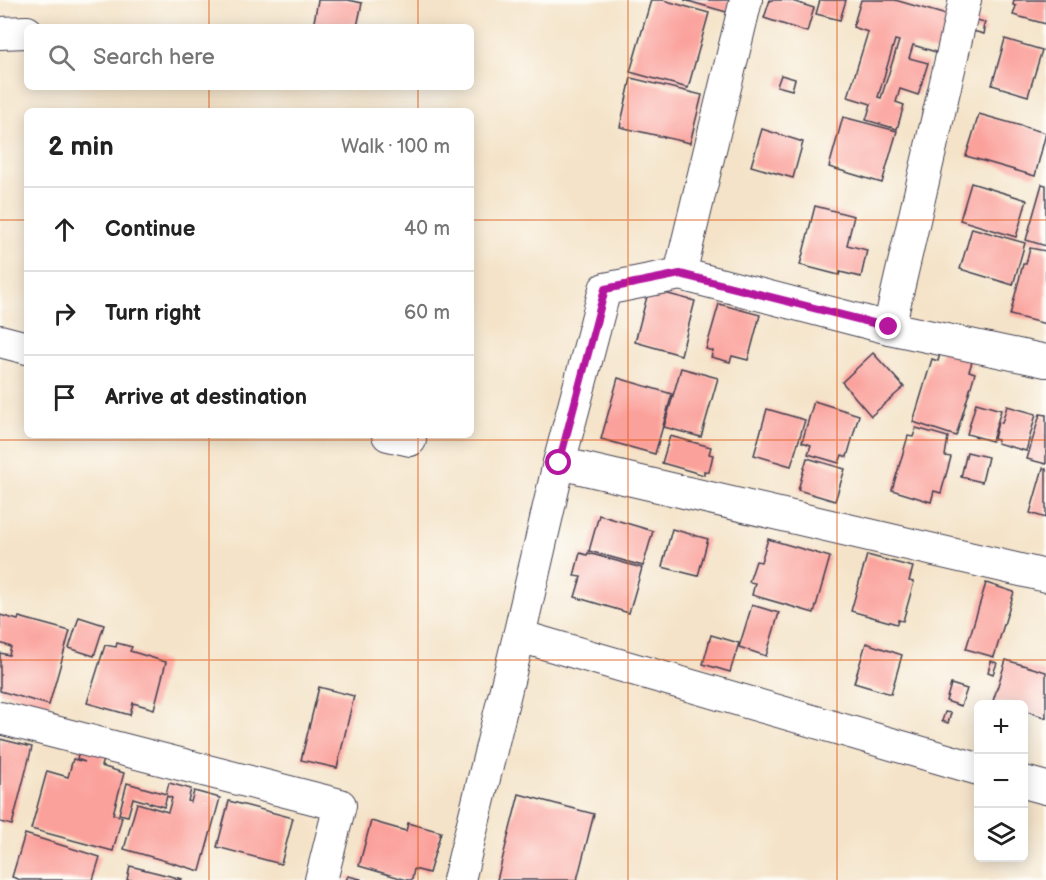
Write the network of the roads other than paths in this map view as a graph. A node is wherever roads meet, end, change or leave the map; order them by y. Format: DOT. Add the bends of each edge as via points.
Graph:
graph roads {
  1 [pos="747,0"];
  2 [pos="965,0"];
  3 [pos="24,32"];
  4 [pos="0,33"];
  5 [pos="680,274"];
  6 [pos="889,327"];
  7 [pos="0,341"];
  8 [pos="24,347"];
  9 [pos="1046,361"];
  10 [pos="559,463"];
  11 [pos="1046,576"];
  12 [pos="519,636"];
  13 [pos="0,718"];
  14 [pos="974,768"];
  15 [pos="1028,783"];
  16 [pos="1046,788"];
  17 [pos="321,880"];
  18 [pos="459,880"];
  1 -- 5 [label="street"];
  2 -- 6 [label="street"];
  3 -- 4 [label="street"];
  5 -- 6 [label="street"];
  5 -- 10 [label="street" via="605,289"];
  6 -- 9 [label="street"];
  7 -- 8 [label="street"];
  10 -- 11 [label="street"];
  10 -- 12 [label="street"];
  12 -- 14 [label="street"];
  12 -- 18 [label="street"];
  13 -- 17 [label="street" via="340,805"];
  15 -- 16 [label="street"];
}
